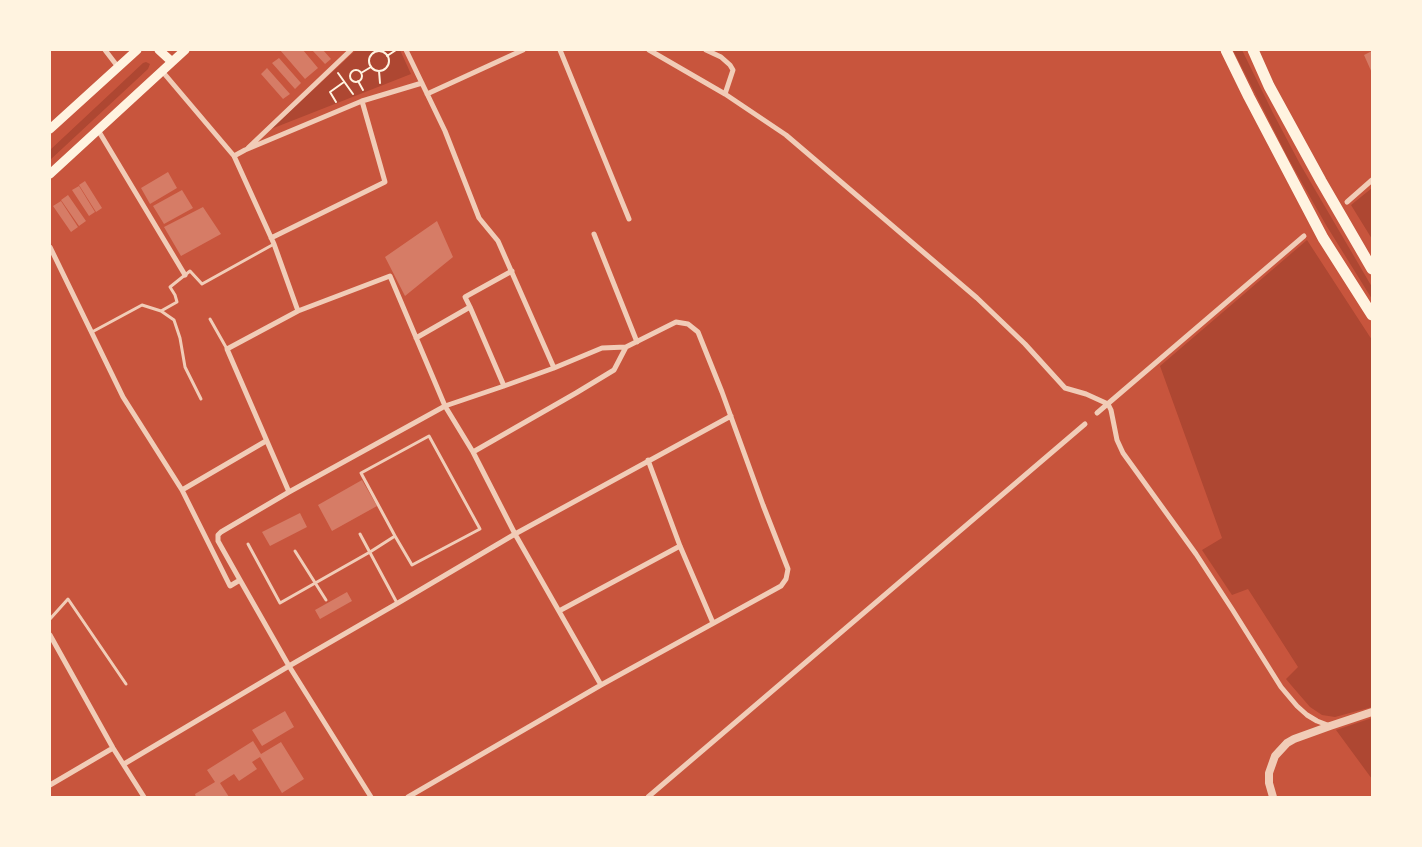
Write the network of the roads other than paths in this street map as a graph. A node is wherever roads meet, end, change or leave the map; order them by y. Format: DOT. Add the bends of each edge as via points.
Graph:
graph roads {
  1 [pos="105,50"];
  2 [pos="137,50"];
  3 [pos="159,50"];
  4 [pos="184,50"];
  5 [pos="352,50"];
  6 [pos="406,50"];
  7 [pos="523,50"];
  8 [pos="560,50"];
  9 [pos="650,50"];
  10 [pos="706,50"];
  11 [pos="1226,50"];
  12 [pos="1253,50"];
  13 [pos="171,62"];
  14 [pos="119,68"];
  15 [pos="161,71"];
  16 [pos="422,83"];
  17 [pos="427,94"];
  18 [pos="725,94"];
  19 [pos="362,101"];
  20 [pos="51,126"];
  21 [pos="98,130"];
  22 [pos="245,150"];
  23 [pos="234,156"];
  24 [pos="50,174"];
  25 [pos="1372,180"];
  26 [pos="1347,202"];
  27 [pos="629,219"];
  28 [pos="594,234"];
  29 [pos="1304,236"];
  30 [pos="271,238"];
  31 [pos="274,244"];
  32 [pos="50,246"];
  33 [pos="1372,268"];
  34 [pos="512,271"];
  35 [pos="185,275"];
  36 [pos="470,308"];
  37 [pos="161,311"];
  38 [pos="298,311"];
  39 [pos="1372,315"];
  40 [pos="210,319"];
  41 [pos="92,332"];
  42 [pos="416,338"];
  43 [pos="636,342"];
  44 [pos="626,347"];
  45 [pos="227,349"];
  46 [pos="554,368"];
  47 [pos="504,386"];
  48 [pos="201,399"];
  49 [pos="1108,404"];
  50 [pos="445,406"];
  51 [pos="1097,413"];
  52 [pos="731,416"];
  53 [pos="1085,424"];
  54 [pos="266,441"];
  55 [pos="473,452"];
  56 [pos="648,460"];
  57 [pos="182,490"];
  58 [pos="288,492"];
  59 [pos="360,534"];
  60 [pos="515,534"];
  61 [pos="395,536"];
  62 [pos="248,544"];
  63 [pos="680,546"];
  64 [pos="295,551"];
  65 [pos="370,552"];
  66 [pos="240,580"];
  67 [pos="315,583"];
  68 [pos="326,600"];
  69 [pos="398,603"];
  70 [pos="559,611"];
  71 [pos="50,619"];
  72 [pos="713,623"];
  73 [pos="50,635"];
  74 [pos="56,645"];
  75 [pos="50,649"];
  76 [pos="289,666"];
  77 [pos="126,684"];
  78 [pos="601,685"];
  79 [pos="1372,712"];
  80 [pos="1330,726"];
  81 [pos="112,748"];
  82 [pos="124,764"];
  83 [pos="50,785"];
  84 [pos="144,797"];
  85 [pos="371,797"];
  86 [pos="408,797"];
  87 [pos="648,797"];
  88 [pos="1272,797"];
  1 -- 14 [label="street"];
  2 -- 14 [label="main road"];
  3 -- 13 [label="main road"];
  4 -- 13 [label="main road"];
  5 -- 22 [label="street"];
  6 -- 16 [label="street"];
  7 -- 17 [label="street"];
  8 -- 27 [label="street"];
  9 -- 18 [label="street"];
  10 -- 18 [label="street" via="721,57 733,70"];
  11 -- 39 [label="highway" via="1323,238"];
  12 -- 33 [label="highway" via="1316,172"];
  13 -- 15 [label="main road"];
  14 -- 20 [label="main road"];
  15 -- 21 [label="main road"];
  15 -- 23 [label="street"];
  16 -- 17 [label="street"];
  16 -- 19 [label="street"];
  17 -- 34 [label="street" via="479,218 498,241"];
  18 -- 49 [label="street" via="786,135 977,298 1065,388"];
  19 -- 22 [label="street"];
  19 -- 30 [label="street" via="385,182"];
  21 -- 24 [label="main road"];
  21 -- 35 [label="street"];
  22 -- 23 [label="street"];
  23 -- 30 [label="street"];
  25 -- 26 [label="street"];
  28 -- 43 [label="street"];
  29 -- 49 [label="street"];
  30 -- 31 [label="street"];
  31 -- 35 [label="lane" via="202,284 190,271"];
  31 -- 38 [label="street"];
  32 -- 41 [label="street"];
  34 -- 36 [label="street" via="465,297"];
  34 -- 46 [label="street"];
  35 -- 37 [label="lane" via="170,287 177,302"];
  36 -- 42 [label="street"];
  36 -- 47 [label="street"];
  37 -- 41 [label="lane" via="142,305"];
  37 -- 48 [label="lane" via="174,320 185,367"];
  38 -- 42 [label="street" via="390,276"];
  38 -- 45 [label="street"];
  40 -- 45 [label="lane"];
  41 -- 57 [label="street" via="123,397"];
  42 -- 50 [label="street"];
  43 -- 44 [label="street"];
  43 -- 52 [label="street" via="676,322 691,325 698,332"];
  44 -- 46 [label="street" via="602,348"];
  44 -- 55 [label="street" via="614,370"];
  45 -- 54 [label="street"];
  46 -- 47 [label="street"];
  47 -- 50 [label="street"];
  49 -- 51 [label="street"];
  49 -- 80 [label="street" via="1123,453 1196,554 1281,687 1307,714"];
  50 -- 55 [label="street"];
  50 -- 58 [label="street"];
  52 -- 56 [label="street"];
  52 -- 72 [label="street" via="788,573 781,586"];
  53 -- 87 [label="street"];
  54 -- 57 [label="street"];
  54 -- 58 [label="street"];
  55 -- 60 [label="street"];
  56 -- 60 [label="street"];
  56 -- 63 [label="street"];
  57 -- 66 [label="street" via="230,586"];
  58 -- 66 [label="street" via="218,535 218,541"];
  59 -- 65 [label="lane"];
  60 -- 69 [label="street"];
  60 -- 70 [label="street"];
  61 -- 61 [label="lane" via="361,473 429,436 480,529 412,565"];
  61 -- 65 [label="lane"];
  62 -- 67 [label="lane" via="280,603"];
  63 -- 70 [label="street"];
  63 -- 72 [label="street"];
  64 -- 67 [label="lane"];
  65 -- 67 [label="lane"];
  65 -- 69 [label="lane"];
  66 -- 76 [label="street"];
  67 -- 68 [label="lane"];
  69 -- 76 [label="street"];
  70 -- 78 [label="street"];
  71 -- 77 [label="lane" via="68,599"];
  72 -- 78 [label="street"];
  73 -- 74 [label="street"];
  74 -- 75 [label="street"];
  74 -- 81 [label="street"];
  76 -- 82 [label="street"];
  76 -- 85 [label="street"];
  78 -- 86 [label="street"];
  79 -- 80 [label="street"];
  80 -- 88 [label="street" via="1294,739 1275,756 1269,773"];
  81 -- 82 [label="street"];
  81 -- 83 [label="street"];
  82 -- 84 [label="street"];
}
